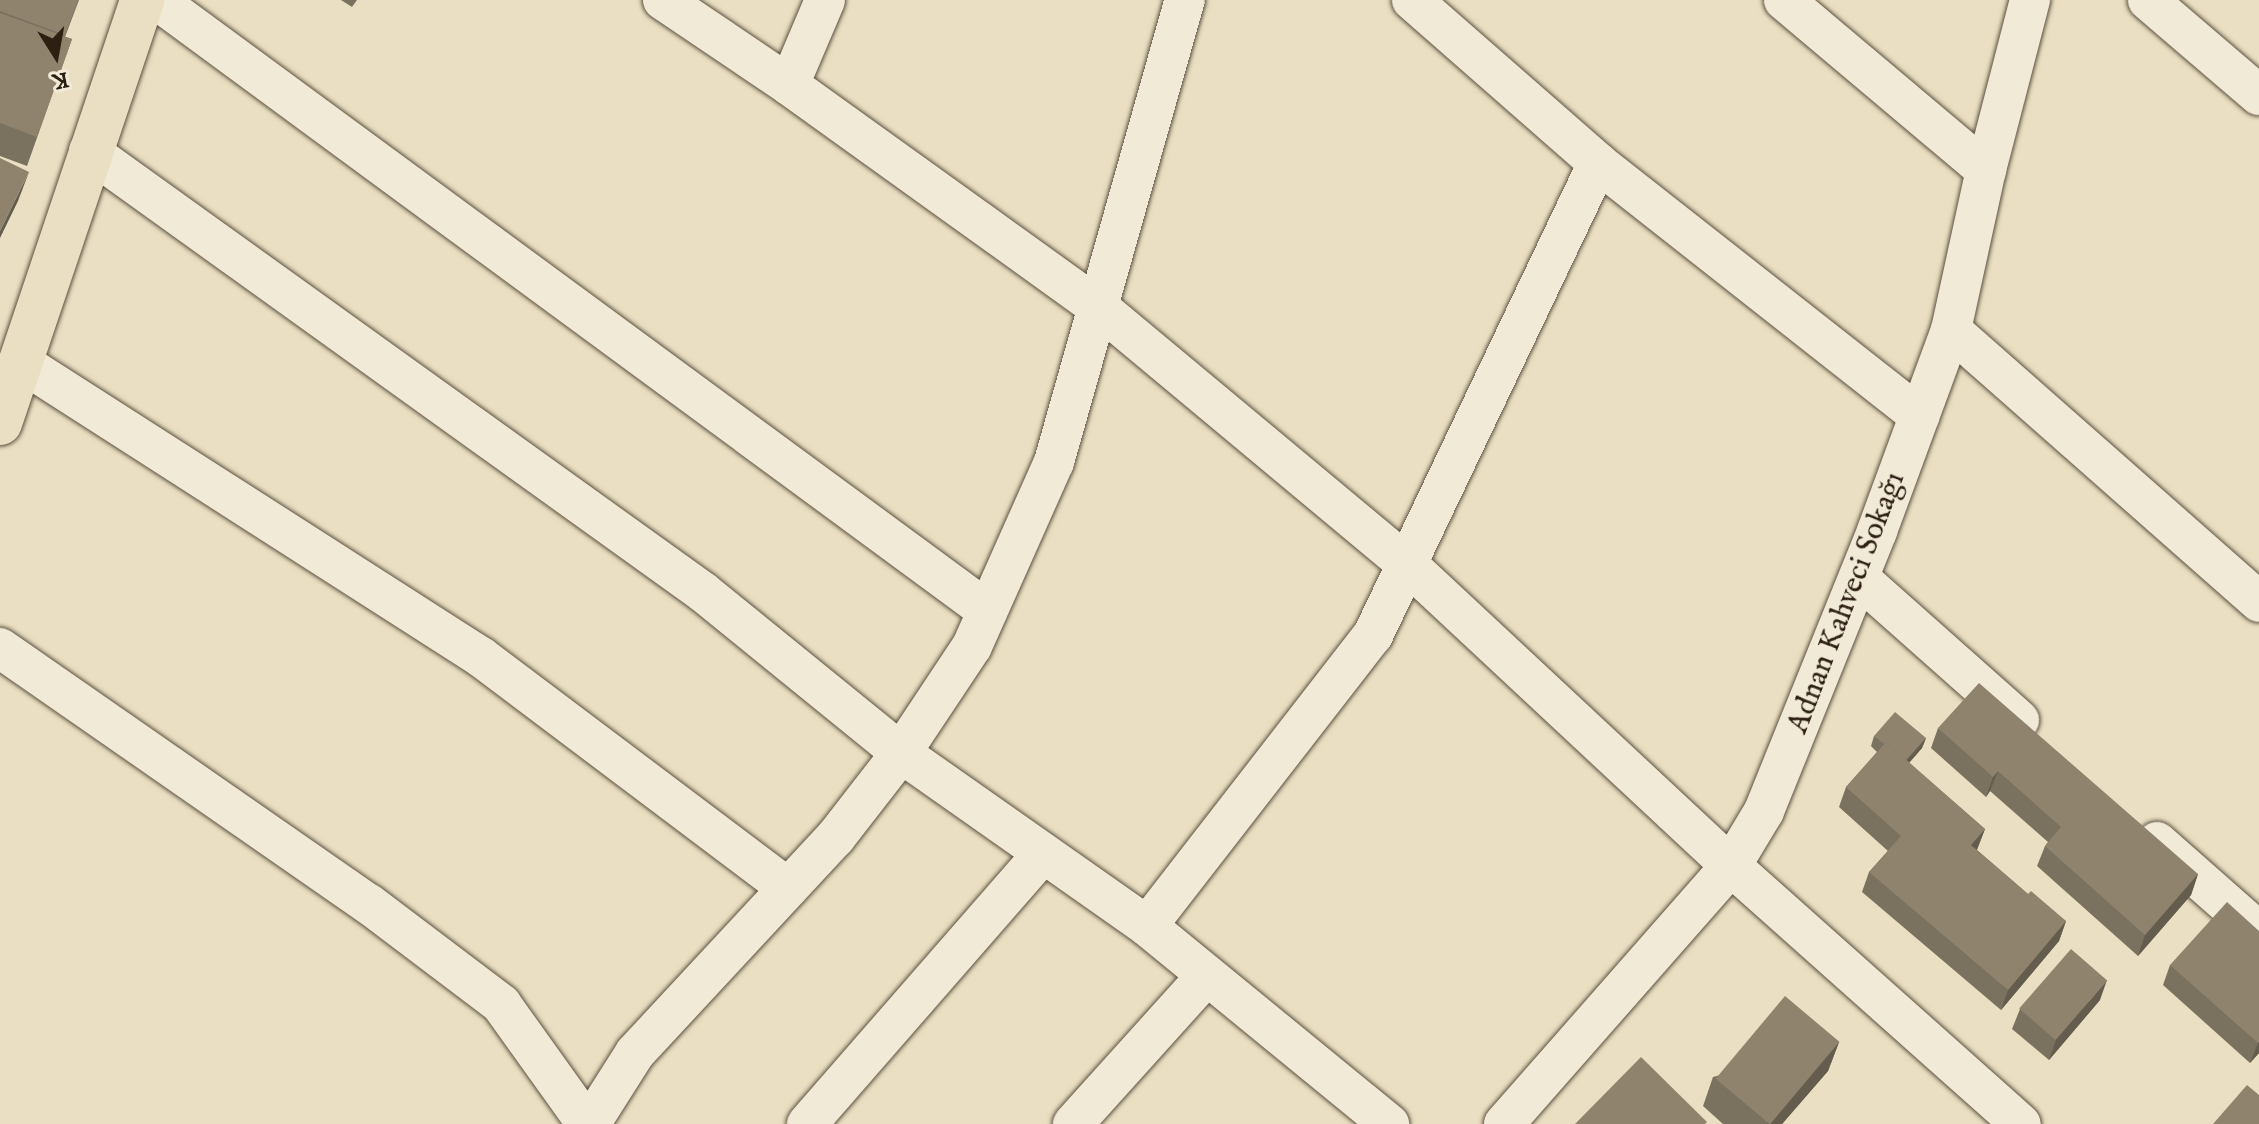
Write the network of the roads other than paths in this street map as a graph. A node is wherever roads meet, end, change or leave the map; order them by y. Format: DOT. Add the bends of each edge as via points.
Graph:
graph roads {
  1 [pos="142,0"];
  2 [pos="157,0"];
  3 [pos="663,0"];
  4 [pos="825,0"];
  5 [pos="1185,0"];
  6 [pos="1412,0"];
  7 [pos="1784,0"];
  8 [pos="2030,0"];
  9 [pos="2148,0"];
  10 [pos="789,85"];
  11 [pos="2259,95"];
  12 [pos="89,151"];
  13 [pos="1598,163"];
  14 [pos="1986,170"];
  15 [pos="1097,306"];
  16 [pos="1951,330"];
  17 [pos="19,361"];
  18 [pos="1919,416"];
  19 [pos="0,423"];
  20 [pos="1406,563"];
  21 [pos="1859,578"];
  22 [pos="2259,602"];
  23 [pos="988,611"];
  24 [pos="0,648"];
  25 [pos="2047,744"];
  26 [pos="901,753"];
  27 [pos="2130,817"];
  28 [pos="1043,853"];
  29 [pos="1731,866"];
  30 [pos="788,888"];
  31 [pos="1147,926"];
  32 [pos="2259,932"];
  33 [pos="1207,975"];
  34 [pos="589,1124"];
  35 [pos="807,1124"];
  36 [pos="1073,1124"];
  37 [pos="1389,1124"];
  38 [pos="1504,1124"];
  39 [pos="2021,1124"];
  1 -- 12 [label="main road"];
  2 -- 23 [label="street"];
  3 -- 10 [label="street"];
  4 -- 10 [label="street"];
  5 -- 15 [label="street"];
  6 -- 13 [label="street"];
  7 -- 14 [label="street"];
  8 -- 14 [label="street, Adnan Kahveci Sokağı"];
  9 -- 11 [label="street"];
  10 -- 15 [label="street"];
  12 -- 17 [label="main road"];
  12 -- 26 [label="street" via="703,592"];
  13 -- 18 [label="street"];
  13 -- 20 [label="street"];
  14 -- 16 [label="street, Adnan Kahveci Sokağı"];
  15 -- 20 [label="street"];
  15 -- 23 [label="street" via="1054,462"];
  16 -- 18 [label="street, Adnan Kahveci Sokağı"];
  16 -- 22 [label="street"];
  17 -- 19 [label="main road"];
  17 -- 30 [label="street" via="481,657"];
  18 -- 21 [label="street, Adnan Kahveci Sokağı"];
  20 -- 29 [label="street"];
  20 -- 31 [label="street" via="1373,635"];
  21 -- 25 [label="street"];
  21 -- 29 [label="street, Adnan Kahveci Sokağı" via="1764,811"];
  23 -- 26 [label="street" via="972,646"];
  24 -- 34 [label="street" via="356,895 501,1004"];
  26 -- 28 [label="street"];
  26 -- 30 [label="street"];
  27 -- 32 [label="street"];
  28 -- 31 [label="street"];
  28 -- 35 [label="street"];
  29 -- 38 [label="street, Adnan Kahveci Sokağı"];
  29 -- 39 [label="street"];
  30 -- 34 [label="street" via="635,1053"];
  31 -- 33 [label="street"];
  33 -- 36 [label="street"];
  33 -- 37 [label="street"];
}
